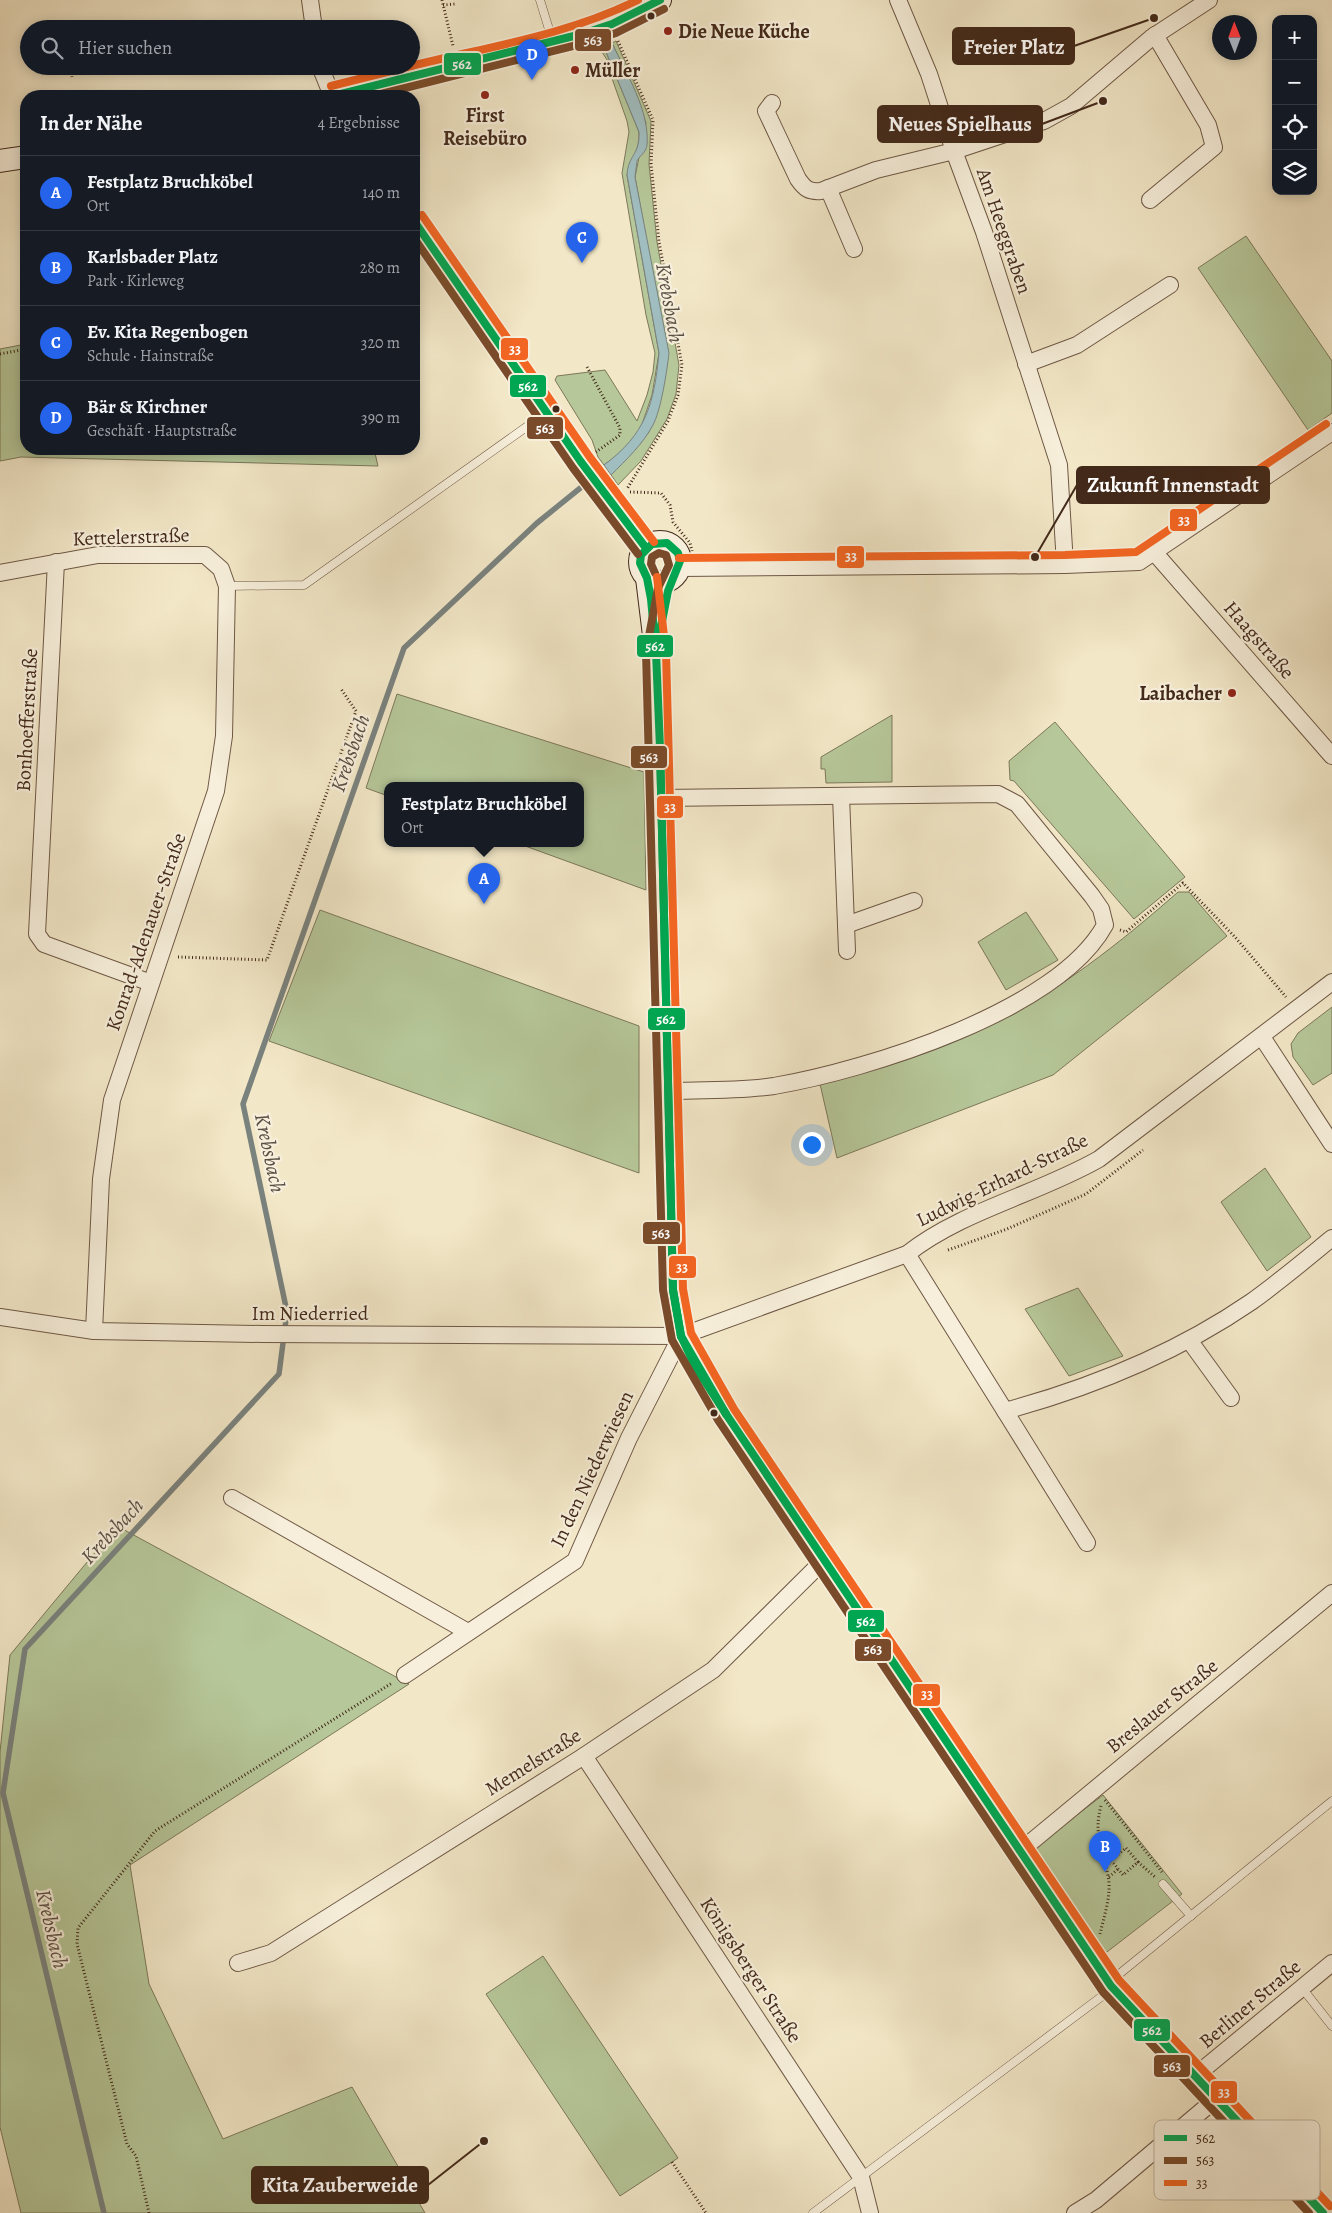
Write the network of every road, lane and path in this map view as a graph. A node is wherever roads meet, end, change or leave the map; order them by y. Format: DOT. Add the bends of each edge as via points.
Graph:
graph roads {
  1 [pos="310,0"];
  2 [pos="442,0"];
  3 [pos="540,0"];
  4 [pos="660,0"];
  5 [pos="898,0"];
  6 [pos="1210,0"];
  7 [pos="455,4"];
  8 [pos="443,5"];
  9 [pos="313,20"];
  10 [pos="1155,35"];
  11 [pos="553,41"];
  12 [pos="623,55"];
  13 [pos="459,64"];
  14 [pos="420,74"];
  15 [pos="324,75"];
  16 [pos="416,75"];
  17 [pos="330,90"];
  18 [pos="357,90"];
  19 [pos="772,103"];
  20 [pos="954,151"];
  21 [pos="20,158"];
  22 [pos="0,161"];
  23 [pos="828,188"];
  24 [pos="1150,200"];
  25 [pos="420,230"];
  26 [pos="854,249"];
  27 [pos="1170,285"];
  28 [pos="20,350"];
  29 [pos="0,354"];
  30 [pos="1026,364"];
  31 [pos="587,367"];
  32 [pos="547,412"];
  33 [pos="1332,432"];
  34 [pos="583,464"];
  35 [pos="632,481"];
  36 [pos="615,494"];
  37 [pos="646,548"];
  38 [pos="1154,552"];
  39 [pos="205,555"];
  40 [pos="56,562"];
  41 [pos="1065,566"];
  42 [pos="682,571"];
  43 [pos="0,573"];
  44 [pos="648,578"];
  45 [pos="227,586"];
  46 [pos="656,652"];
  47 [pos="341,689"];
  48 [pos="1332,756"];
  49 [pos="841,796"];
  50 [pos="661,798"];
  51 [pos="914,901"];
  52 [pos="1105,925"];
  53 [pos="846,926"];
  54 [pos="847,951"];
  55 [pos="160,956"];
  56 [pos="1332,982"];
  57 [pos="151,983"];
  58 [pos="1297,1010"];
  59 [pos="1262,1037"];
  60 [pos="668,1091"];
  61 [pos="1332,1144"];
  62 [pos="1332,1238"];
  63 [pos="907,1254"];
  64 [pos="0,1317"];
  65 [pos="94,1331"];
  66 [pos="681,1336"];
  67 [pos="1189,1340"];
  68 [pos="1231,1398"];
  69 [pos="1005,1411"];
  70 [pos="232,1498"];
  71 [pos="1087,1543"];
  72 [pos="824,1560"];
  73 [pos="1332,1593"];
  74 [pos="468,1632"];
  75 [pos="405,1675"];
  76 [pos="584,1756"];
  77 [pos="1332,1801"];
  78 [pos="1019,1852"];
  79 [pos="1138,1862"];
  80 [pos="1118,1869"];
  81 [pos="1165,1875"];
  82 [pos="1109,1877"];
  83 [pos="1163,1884"];
  84 [pos="1191,1916"];
  85 [pos="1087,1953"];
  86 [pos="238,1963"];
  87 [pos="1332,1964"];
  88 [pos="1111,1986"];
  89 [pos="1302,1988"];
  90 [pos="1332,2026"];
  91 [pos="1195,2076"];
  92 [pos="1217,2098"];
  93 [pos="1191,2120"];
  94 [pos="1237,2120"];
  95 [pos="1154,2151"];
  96 [pos="672,2162"];
  97 [pos="861,2177"];
  98 [pos="1311,2200"];
  99 [pos="149,2213"];
  100 [pos="706,2213"];
  101 [pos="813,2213"];
  102 [pos="870,2213"];
  103 [pos="1075,2213"];
  104 [pos="1323,2213"];
  1 -- 9 [label="street"];
  2 -- 8 [label="path"];
  3 -- 11 [label="lane"];
  4 -- 11 [label="street" via="608,26"];
  5 -- 20 [label="street, Am Heeggraben" via="929,74"];
  6 -- 10 [label="street"];
  7 -- 8 [label="path"];
  8 -- 13 [label="path"];
  10 -- 20 [label="street" via="1071,106 1044,122"];
  10 -- 24 [label="street" via="1208,125 1214,147"];
  11 -- 13 [label="street"];
  12 -- 35 [label="path" via="653,120 651,164 659,242 682,365 678,395 668,420"];
  13 -- 14 [label="street"];
  15 -- 17 [label="street"];
  16 -- 18 [label="street"];
  19 -- 23 [label="street" via="766,111 798,179 805,189 812,192"];
  20 -- 23 [label="street" via="876,170"];
  20 -- 30 [label="street, Am Heeggraben"];
  21 -- 22 [label="street"];
  23 -- 26 [label="street"];
  25 -- 32 [label="street"];
  27 -- 30 [label="street" via="1077,345"];
  28 -- 29 [label="path"];
  30 -- 41 [label="street, Am Heeggraben" via="1059,466"];
  31 -- 34 [label="path" via="620,428 620,434"];
  32 -- 34 [label="street"];
  32 -- 45 [label="lane" via="304,585"];
  33 -- 38 [label="street"];
  34 -- 36 [label="street"];
  36 -- 37 [label="street"];
  36 -- 42 [label="path" via="661,493 670,505 674,522 690,542"];
  37 -- 42 [label="street" via="659,542 667,543 678,553"];
  37 -- 44 [label="street" via="640,564"];
  38 -- 41 [label="street" via="1139,562"];
  38 -- 48 [label="street, Haagstraße"];
  39 -- 40 [label="street, Kettelerstraße" via="98,555"];
  39 -- 45 [label="street, Konrad-Adenauer-Straße" via="222,569"];
  40 -- 43 [label="street, Kettelerstraße"];
  40 -- 57 [label="street, Bonhoefferstraße" via="37,934 44,944"];
  41 -- 42 [label="street"];
  42 -- 44 [label="street" via="664,582"];
  42 -- 46 [label="street"];
  44 -- 46 [label="street"];
  45 -- 55 [label="street, Konrad-Adenauer-Straße" via="224,736 216,792"];
  46 -- 50 [label="street"];
  47 -- 55 [label="path" via="356,711 267,960"];
  49 -- 50 [label="street"];
  49 -- 52 [label="street" via="998,794 1017,804 1092,896 1101,909"];
  49 -- 53 [label="street"];
  50 -- 60 [label="street"];
  51 -- 53 [label="street"];
  52 -- 58 [label="path" via="1126,932 1183,884 1235,937"];
  52 -- 60 [label="street" via="1096,942 1065,970 983,1019 917,1048 887,1059 773,1086"];
  53 -- 54 [label="street"];
  55 -- 57 [label="street, Konrad-Adenauer-Straße"];
  56 -- 58 [label="street, Ludwig-Erhard-Straße"];
  57 -- 65 [label="street, Konrad-Adenauer-Straße" via="112,1100 100,1179"];
  58 -- 59 [label="street, Ludwig-Erhard-Straße"];
  59 -- 61 [label="street"];
  59 -- 63 [label="street, Ludwig-Erhard-Straße" via="1099,1159 929,1236"];
  60 -- 66 [label="street" via="673,1290"];
  62 -- 67 [label="street" via="1250,1302"];
  63 -- 66 [label="street, Ludwig-Erhard-Straße"];
  63 -- 69 [label="street"];
  64 -- 65 [label="street, Im Niederried"];
  65 -- 66 [label="street, Im Niederried"];
  66 -- 72 [label="street" via="726,1414"];
  66 -- 74 [label="street, In den Niederwiesen" via="629,1438 575,1561"];
  67 -- 68 [label="street"];
  67 -- 69 [label="street" via="1140,1366 1068,1394"];
  69 -- 71 [label="street"];
  70 -- 74 [label="street"];
  72 -- 76 [label="street, Memelstraße" via="713,1670"];
  72 -- 78 [label="street"];
  73 -- 78 [label="street, Breslauer Straße"];
  74 -- 75 [label="street, In den Niederwiesen"];
  75 -- 99 [label="path" via="155,1831 78,1928 77,1944 127,2144 136,2156"];
  76 -- 86 [label="street, Memelstraße" via="271,1953"];
  76 -- 97 [label="street, Königsberger Straße"];
  77 -- 84 [label="lane"];
  78 -- 85 [label="street"];
  79 -- 80 [label="path" via="1123,1875"];
  79 -- 80 [label="path" via="1126,1848 1111,1860"];
  79 -- 83 [label="path"];
  80 -- 82 [label="path"];
  81 -- 82 [label="path" via="1104,1798 1098,1818 1097,1840"];
  82 -- 85 [label="path" via="1107,1905 1099,1938"];
  83 -- 84 [label="lane"];
  84 -- 88 [label="lane" via="1118,1975"];
  85 -- 88 [label="street"];
  87 -- 89 [label="street, Berliner Straße"];
  88 -- 91 [label="street"];
  88 -- 97 [label="lane" via="1105,1994"];
  89 -- 90 [label="lane"];
  89 -- 91 [label="street, Berliner Straße"];
  91 -- 92 [label="street"];
  92 -- 93 [label="street"];
  92 -- 94 [label="street"];
  95 -- 103 [label="street" via="1096,2200"];
  96 -- 100 [label="path"];
  97 -- 101 [label="lane"];
  97 -- 102 [label="street, Königsberger Straße"];
  98 -- 104 [label="street"];
}
